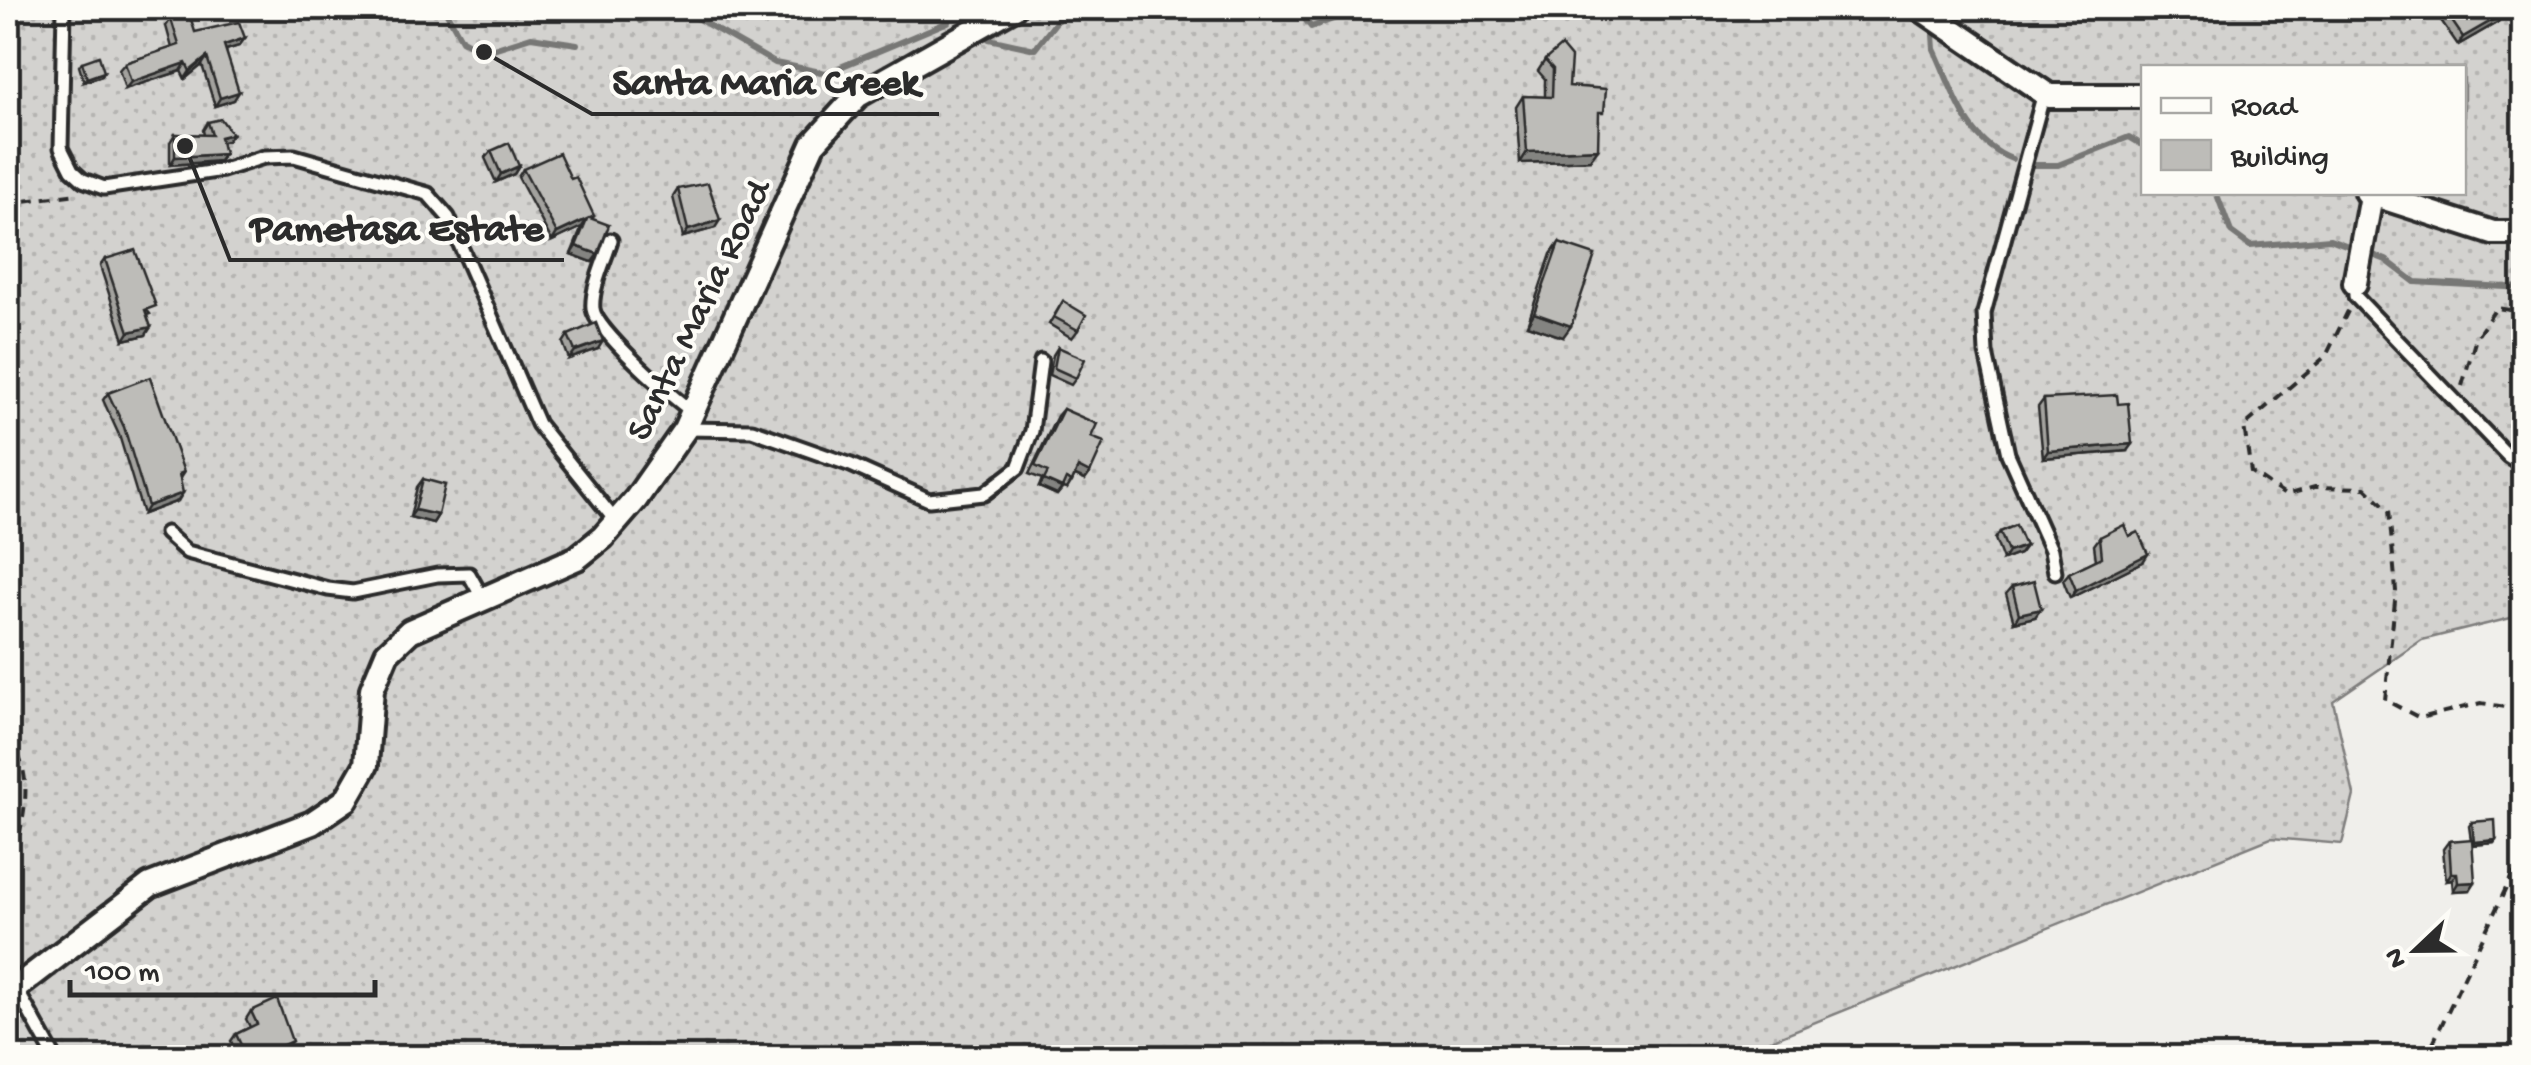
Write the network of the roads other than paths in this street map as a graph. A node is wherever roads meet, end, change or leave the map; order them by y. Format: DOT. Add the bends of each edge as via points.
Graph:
graph roads {
  1 [pos="64,8"];
  2 [pos="1013,8"];
  3 [pos="1920,8"];
  4 [pos="2044,93"];
  5 [pos="2141,96"];
  6 [pos="2368,202"];
  7 [pos="2524,232"];
  8 [pos="610,240"];
  9 [pos="2355,290"];
  10 [pos="1040,361"];
  11 [pos="689,420"];
  12 [pos="2524,466"];
  13 [pos="617,523"];
  14 [pos="166,534"];
  15 [pos="2054,572"];
  16 [pos="484,599"];
  17 [pos="12,991"];
  18 [pos="55,1058"];
  1 -- 13 [label="lane" via="61,148 72,170 104,188 223,170 278,154 428,194 448,218 538,424"];
  2 -- 11 [label="street, Santa Maria Road" via="857,96 814,144"];
  3 -- 4 [label="street"];
  4 -- 5 [label="street"];
  4 -- 15 [label="lane" via="1984,313 2008,454 2042,527"];
  6 -- 7 [label="street" via="2493,233"];
  6 -- 9 [label="street"];
  8 -- 11 [label="lane" via="595,317"];
  9 -- 12 [label="lane"];
  10 -- 11 [label="lane" via="1032,431 1018,468 984,494 929,500 752,430"];
  11 -- 13 [label="street, Santa Maria Road"];
  13 -- 16 [label="street, Santa Maria Road" via="576,558"];
  14 -- 16 [label="lane" via="188,552 328,589 353,592 469,574"];
  16 -- 17 [label="street, Santa Maria Road" via="410,631 387,652 372,688 366,765 346,800 312,823 150,885"];
  17 -- 18 [label="lane"];
}
